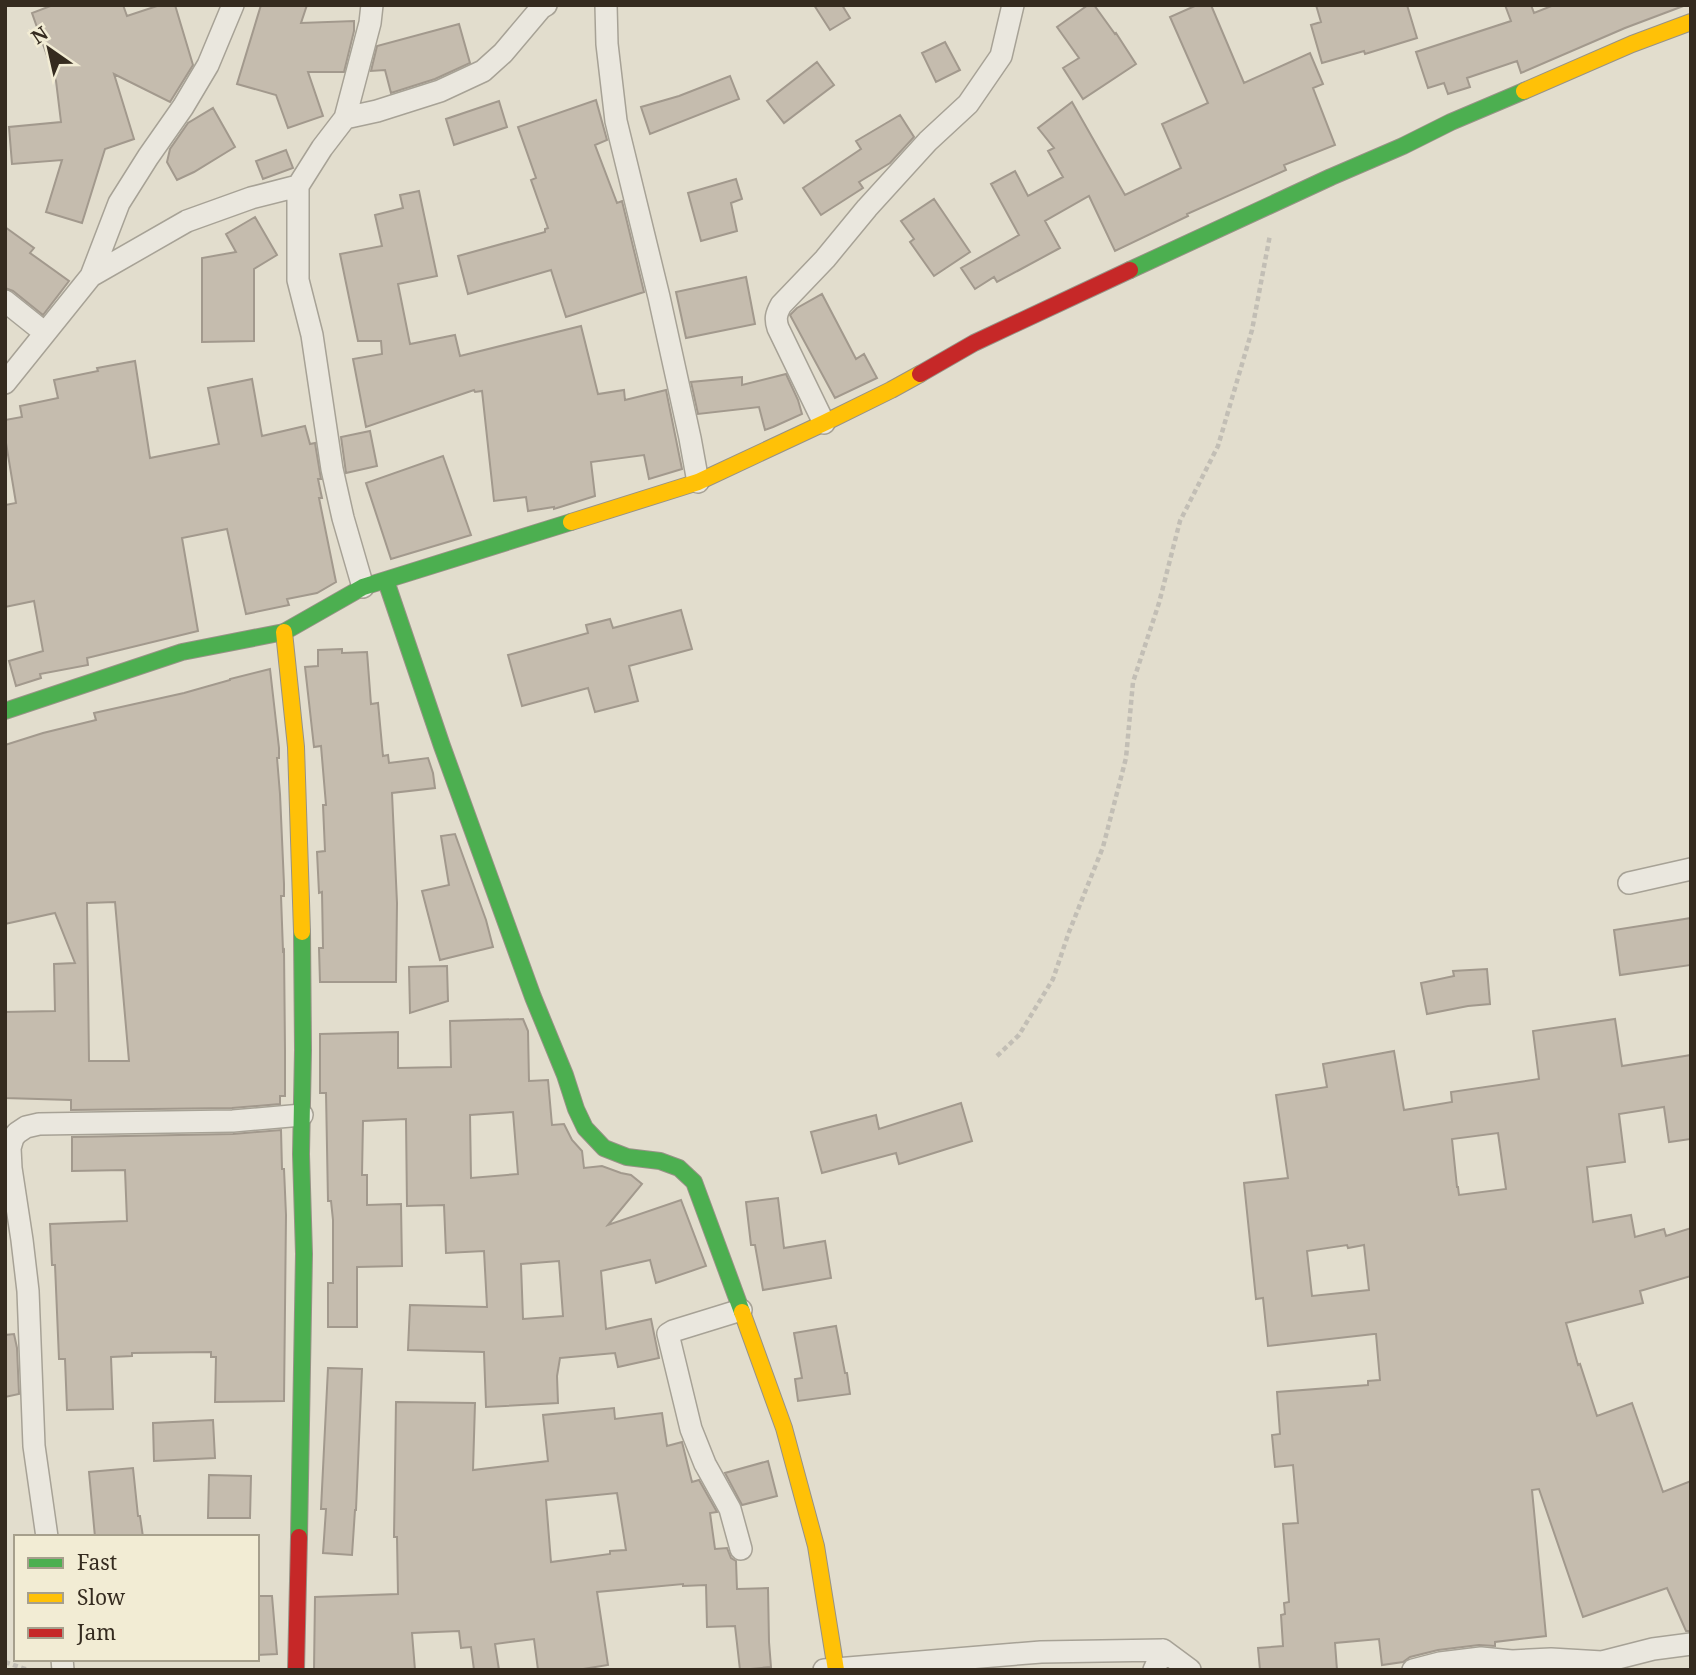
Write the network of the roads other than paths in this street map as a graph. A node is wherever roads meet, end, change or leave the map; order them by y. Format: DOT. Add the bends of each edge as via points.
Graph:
graph roads {
  1 [pos="233,5"];
  2 [pos="545,5"];
  3 [pos="606,5"];
  4 [pos="1013,5"];
  5 [pos="368,6"];
  6 [pos="1691,22"];
  7 [pos="345,118"];
  8 [pos="298,186"];
  9 [pos="90,276"];
  10 [pos="5,301"];
  11 [pos="45,333"];
  12 [pos="5,383"];
  13 [pos="824,423"];
  14 [pos="698,482"];
  15 [pos="386,581"];
  16 [pos="363,587"];
  17 [pos="284,632"];
  18 [pos="5,711"];
  19 [pos="1691,869"];
  20 [pos="1629,883"];
  21 [pos="302,1115"];
  22 [pos="741,1310"];
  23 [pos="47,1535"];
  24 [pos="741,1549"];
  25 [pos="1691,1644"];
  26 [pos="1159,1660"];
  27 [pos="1483,1664"];
  28 [pos="832,1669"];
  29 [pos="296,1670"];
  30 [pos="1190,1670"];
  31 [pos="1413,1670"];
  1 -- 9 [label="street" via="208,65 119,202"];
  2 -- 7 [label="street" via="483,71 440,91"];
  3 -- 14 [label="street" via="615,121 660,297"];
  4 -- 13 [label="street" via="1001,56 968,104 928,141 776,313 778,328"];
  5 -- 7 [label="street" via="370,23"];
  6 -- 13 [label="street" via="1451,122 974,343"];
  7 -- 8 [label="street"];
  8 -- 9 [label="street" via="187,221"];
  8 -- 16 [label="street" via="298,280 312,335 332,470"];
  9 -- 11 [label="street"];
  10 -- 11 [label="street"];
  11 -- 12 [label="street"];
  13 -- 14 [label="street"];
  14 -- 15 [label="street"];
  15 -- 16 [label="street"];
  15 -- 22 [label="street" via="533,997 585,1128 604,1148 679,1168 694,1182"];
  16 -- 17 [label="street"];
  17 -- 18 [label="street" via="182,652"];
  17 -- 21 [label="street" via="296,747"];
  19 -- 20 [label="street"];
  21 -- 23 [label="street" via="233,1121 38,1124 13,1138 11,1168 28,1291 34,1446"];
  21 -- 29 [label="street" via="304,1279"];
  22 -- 24 [label="street" via="668,1334 691,1429 730,1509"];
  22 -- 28 [label="street" via="784,1428 816,1546"];
  25 -- 27 [label="street" via="1602,1662 1551,1659"];
  26 -- 28 [label="street" via="1041,1652"];
  26 -- 30 [label="street"];
  27 -- 31 [label="street" via="1440,1663"];
}
